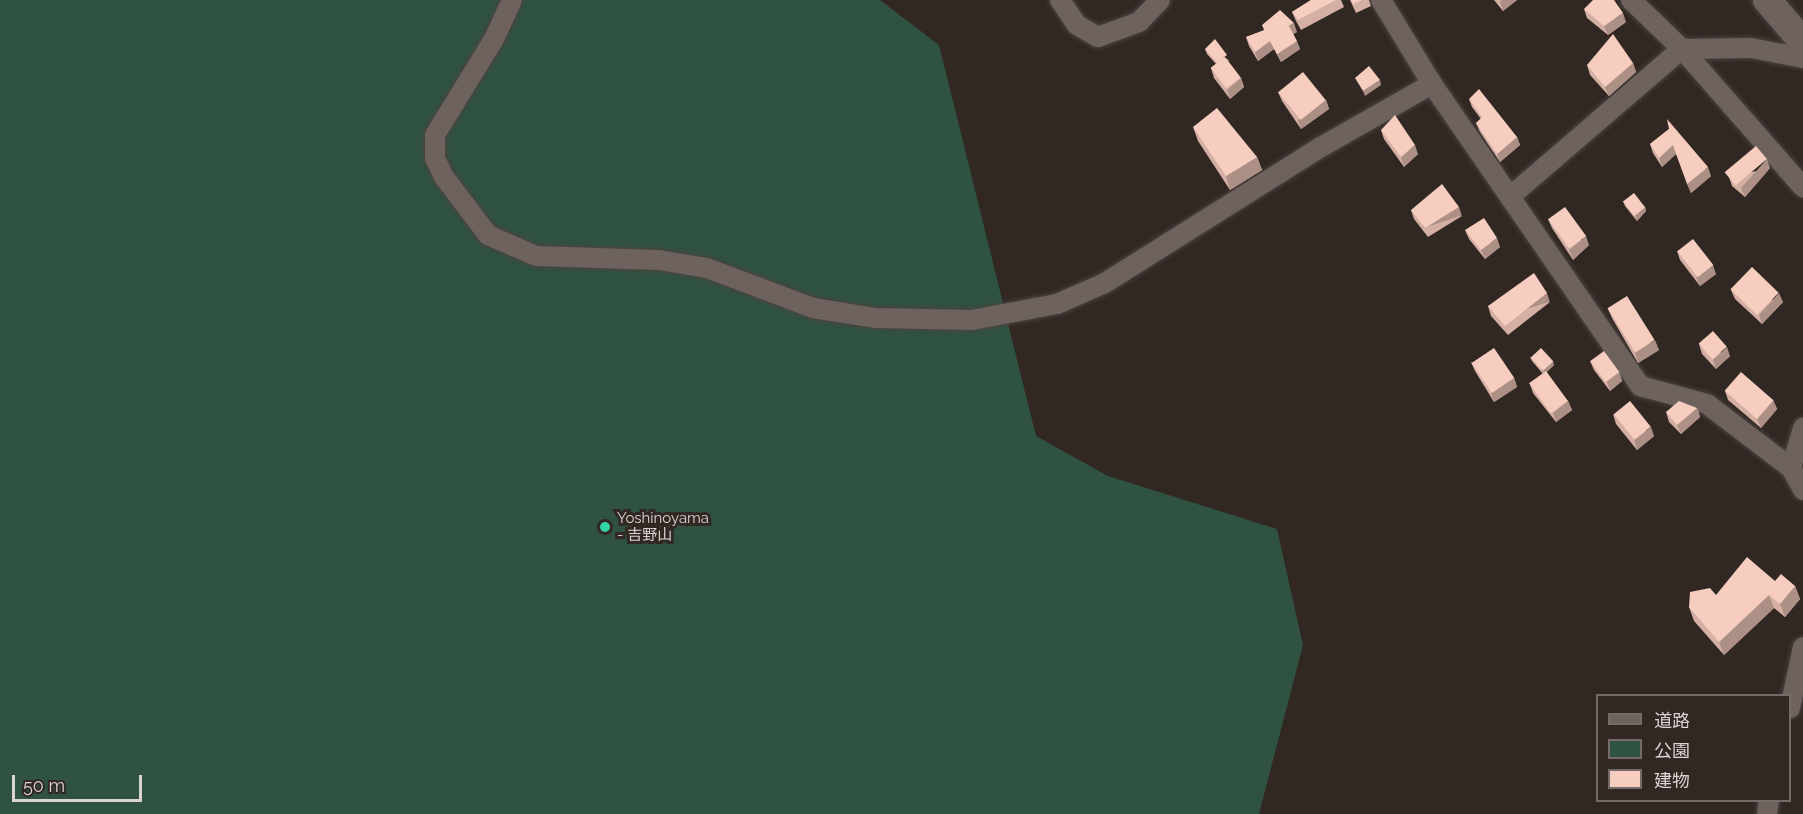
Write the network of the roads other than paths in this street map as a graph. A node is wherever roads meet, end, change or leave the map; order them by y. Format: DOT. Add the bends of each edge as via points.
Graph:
graph roads {
  1 [pos="512,0"];
  2 [pos="1060,0"];
  3 [pos="1160,0"];
  4 [pos="1381,0"];
  5 [pos="1631,0"];
  6 [pos="1767,0"];
  7 [pos="1803,42"];
  8 [pos="1682,50"];
  9 [pos="1803,58"];
  10 [pos="1432,84"];
  11 [pos="1803,187"];
  12 [pos="1512,195"];
  13 [pos="1803,428"];
  14 [pos="1791,468"];
  15 [pos="1803,490"];
  16 [pos="1803,647"];
  17 [pos="1791,703"];
  1 -- 10 [label="street" via="494,39 435,135 435,158 444,177 488,235 536,256 658,260 707,268 813,308 876,318 972,320 1057,304 1105,283 1321,147"];
  2 -- 3 [label="street" via="1077,25 1098,37 1139,22"];
  4 -- 10 [label="street"];
  5 -- 8 [label="street"];
  6 -- 7 [label="main road"];
  8 -- 9 [label="street" via="1751,48"];
  8 -- 11 [label="street"];
  8 -- 12 [label="street"];
  10 -- 12 [label="street"];
  12 -- 14 [label="street" via="1640,386 1707,404"];
  13 -- 14 [label="street"];
  14 -- 15 [label="street"];
  16 -- 17 [label="street"];
}
